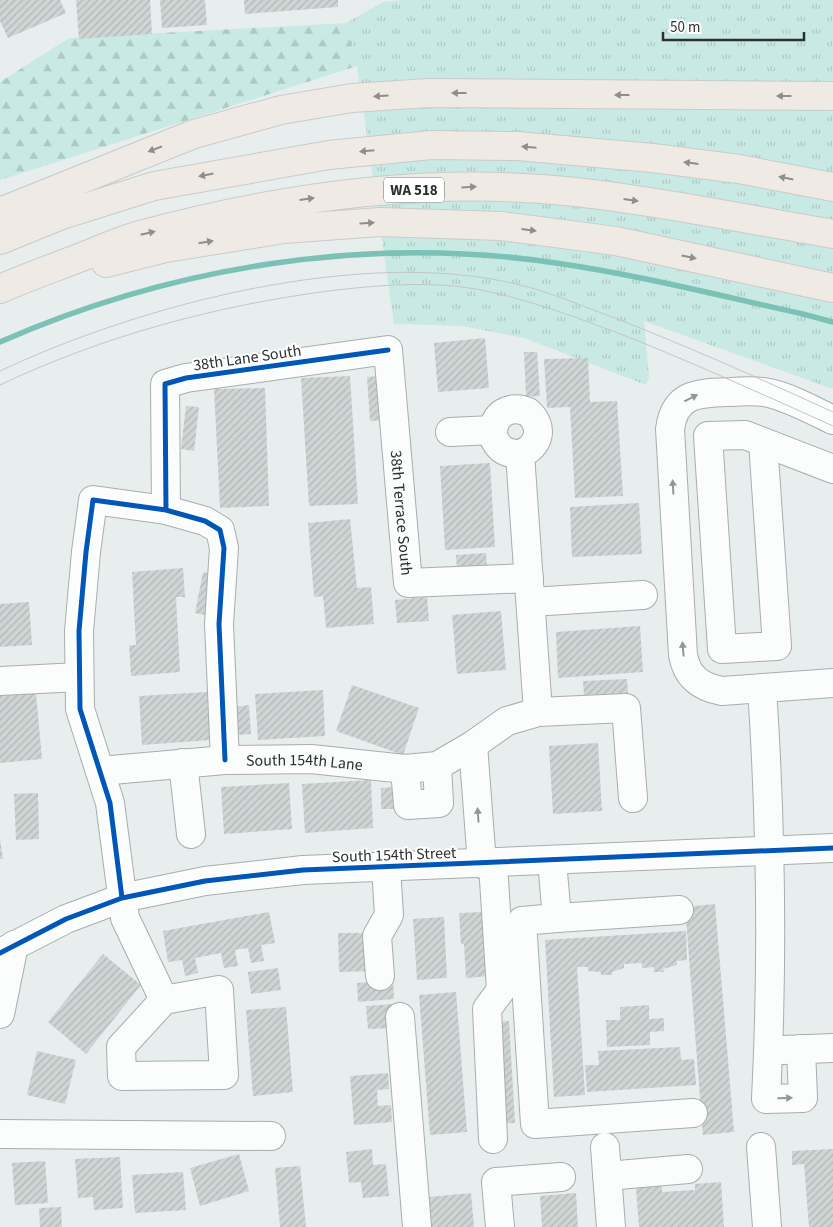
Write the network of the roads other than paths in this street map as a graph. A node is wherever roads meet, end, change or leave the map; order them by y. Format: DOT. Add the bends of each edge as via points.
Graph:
graph roads {
  1 [pos="833,96"];
  2 [pos="833,188"];
  3 [pos="0,212"];
  4 [pos="833,234"];
  5 [pos="0,240"];
  6 [pos="2,288"];
  7 [pos="833,288"];
  8 [pos="388,350"];
  9 [pos="833,420"];
  10 [pos="493,430"];
  11 [pos="450,432"];
  12 [pos="763,442"];
  13 [pos="520,454"];
  14 [pos="833,469"];
  15 [pos="166,510"];
  16 [pos="530,590"];
  17 [pos="643,595"];
  18 [pos="79,677"];
  19 [pos="0,681"];
  20 [pos="833,683"];
  21 [pos="762,688"];
  22 [pos="538,712"];
  23 [pos="473,745"];
  24 [pos="225,760"];
  25 [pos="183,763"];
  26 [pos="437,766"];
  27 [pos="405,769"];
  28 [pos="100,771"];
  29 [pos="633,798"];
  30 [pos="191,834"];
  31 [pos="833,848"];
  32 [pos="770,852"];
  33 [pos="552,861"];
  34 [pos="487,864"];
  35 [pos="386,867"];
  36 [pos="122,898"];
  37 [pos="679,910"];
  38 [pos="557,918"];
  39 [pos="7,949"];
  40 [pos="380,976"];
  41 [pos="164,1000"];
  42 [pos="0,1014"];
  43 [pos="400,1017"];
  44 [pos="833,1048"];
  45 [pos="801,1049"];
  46 [pos="769,1051"];
  47 [pos="694,1113"];
  48 [pos="0,1134"];
  49 [pos="271,1136"];
  50 [pos="494,1139"];
  51 [pos="605,1147"];
  52 [pos="761,1147"];
  53 [pos="688,1169"];
  54 [pos="607,1176"];
  55 [pos="561,1177"];
  56 [pos="417,1227"];
  57 [pos="500,1227"];
  58 [pos="611,1227"];
  59 [pos="767,1227"];
  1 -- 3 [label="highway, one-way" via="429,93 352,98 281,110 194,134"];
  2 -- 5 [label="highway, one-way" via="739,169 653,158 518,146 431,145 329,154 154,186 59,216"];
  6 -- 4 [label="highway, WA 518, one-way" via="137,235 307,199 377,192 480,186 574,192 677,206"];
  6 -- 7 [label="highway, one-way" via="166,248 284,229 380,222 501,226 616,242"];
  8 -- 15 [label="street, 38th Lane South" via="186,378 166,384"];
  8 -- 16 [label="street, 38th Terrace South" via="408,583"];
  21 -- 9 [label="street, one-way" via="707,688 688,671 683,654 670,429 674,411 695,394 752,391 782,397"];
  10 -- 11 [label="street"];
  10 -- 13 [label="street" via="501,449 510,454"];
  10 -- 13 [label="street" via="497,417 512,409 520,409 534,417 538,426 535,444"];
  12 -- 12 [label="street" via="777,646 722,649 708,436 745,435"];
  12 -- 14 [label="street"];
  13 -- 16 [label="street"];
  15 -- 18 [label="street" via="93,500 79,631"];
  15 -- 24 [label="street" via="205,521 220,530 224,548 219,624"];
  16 -- 17 [label="street"];
  16 -- 22 [label="street"];
  18 -- 19 [label="street"];
  18 -- 28 [label="street" via="80,709"];
  20 -- 21 [label="street"];
  21 -- 32 [label="street"];
  22 -- 23 [label="street" via="507,721"];
  22 -- 29 [label="street" via="626,708"];
  23 -- 26 [label="street, South 154th Lane"];
  34 -- 23 [label="street, one-way"];
  24 -- 25 [label="street, South 154th Lane"];
  24 -- 27 [label="street, South 154th Lane" via="311,759"];
  25 -- 28 [label="street, South 154th Lane"];
  25 -- 30 [label="street"];
  26 -- 27 [label="street, South 154th Lane"];
  26 -- 27 [label="street" via="439,803 408,805"];
  28 -- 36 [label="street" via="110,804"];
  31 -- 32 [label="street, South 154th Street"];
  32 -- 33 [label="street, South 154th Street"];
  32 -- 46 [label="street"];
  33 -- 34 [label="street, South 154th Street"];
  33 -- 38 [label="street"];
  34 -- 35 [label="street, South 154th Street"];
  34 -- 50 [label="street" via="501,990 486,1009"];
  35 -- 36 [label="street, South 154th Street" via="303,870 205,881"];
  35 -- 40 [label="street" via="390,915 378,936"];
  36 -- 39 [label="street, South 154th Street" via="66,920"];
  36 -- 41 [label="street" via="125,918"];
  37 -- 38 [label="street"];
  38 -- 47 [label="street" via="522,921 535,1124"];
  39 -- 42 [label="street"];
  43 -- 56 [label="street"];
  44 -- 45 [label="street"];
  45 -- 46 [label="street"];
  46 -- 45 [label="street, one-way" via="766,1098 803,1098"];
  48 -- 49 [label="street"];
  51 -- 54 [label="street"];
  52 -- 59 [label="street"];
  53 -- 54 [label="street"];
  54 -- 58 [label="street"];
  55 -- 57 [label="street" via="496,1182"];
}
